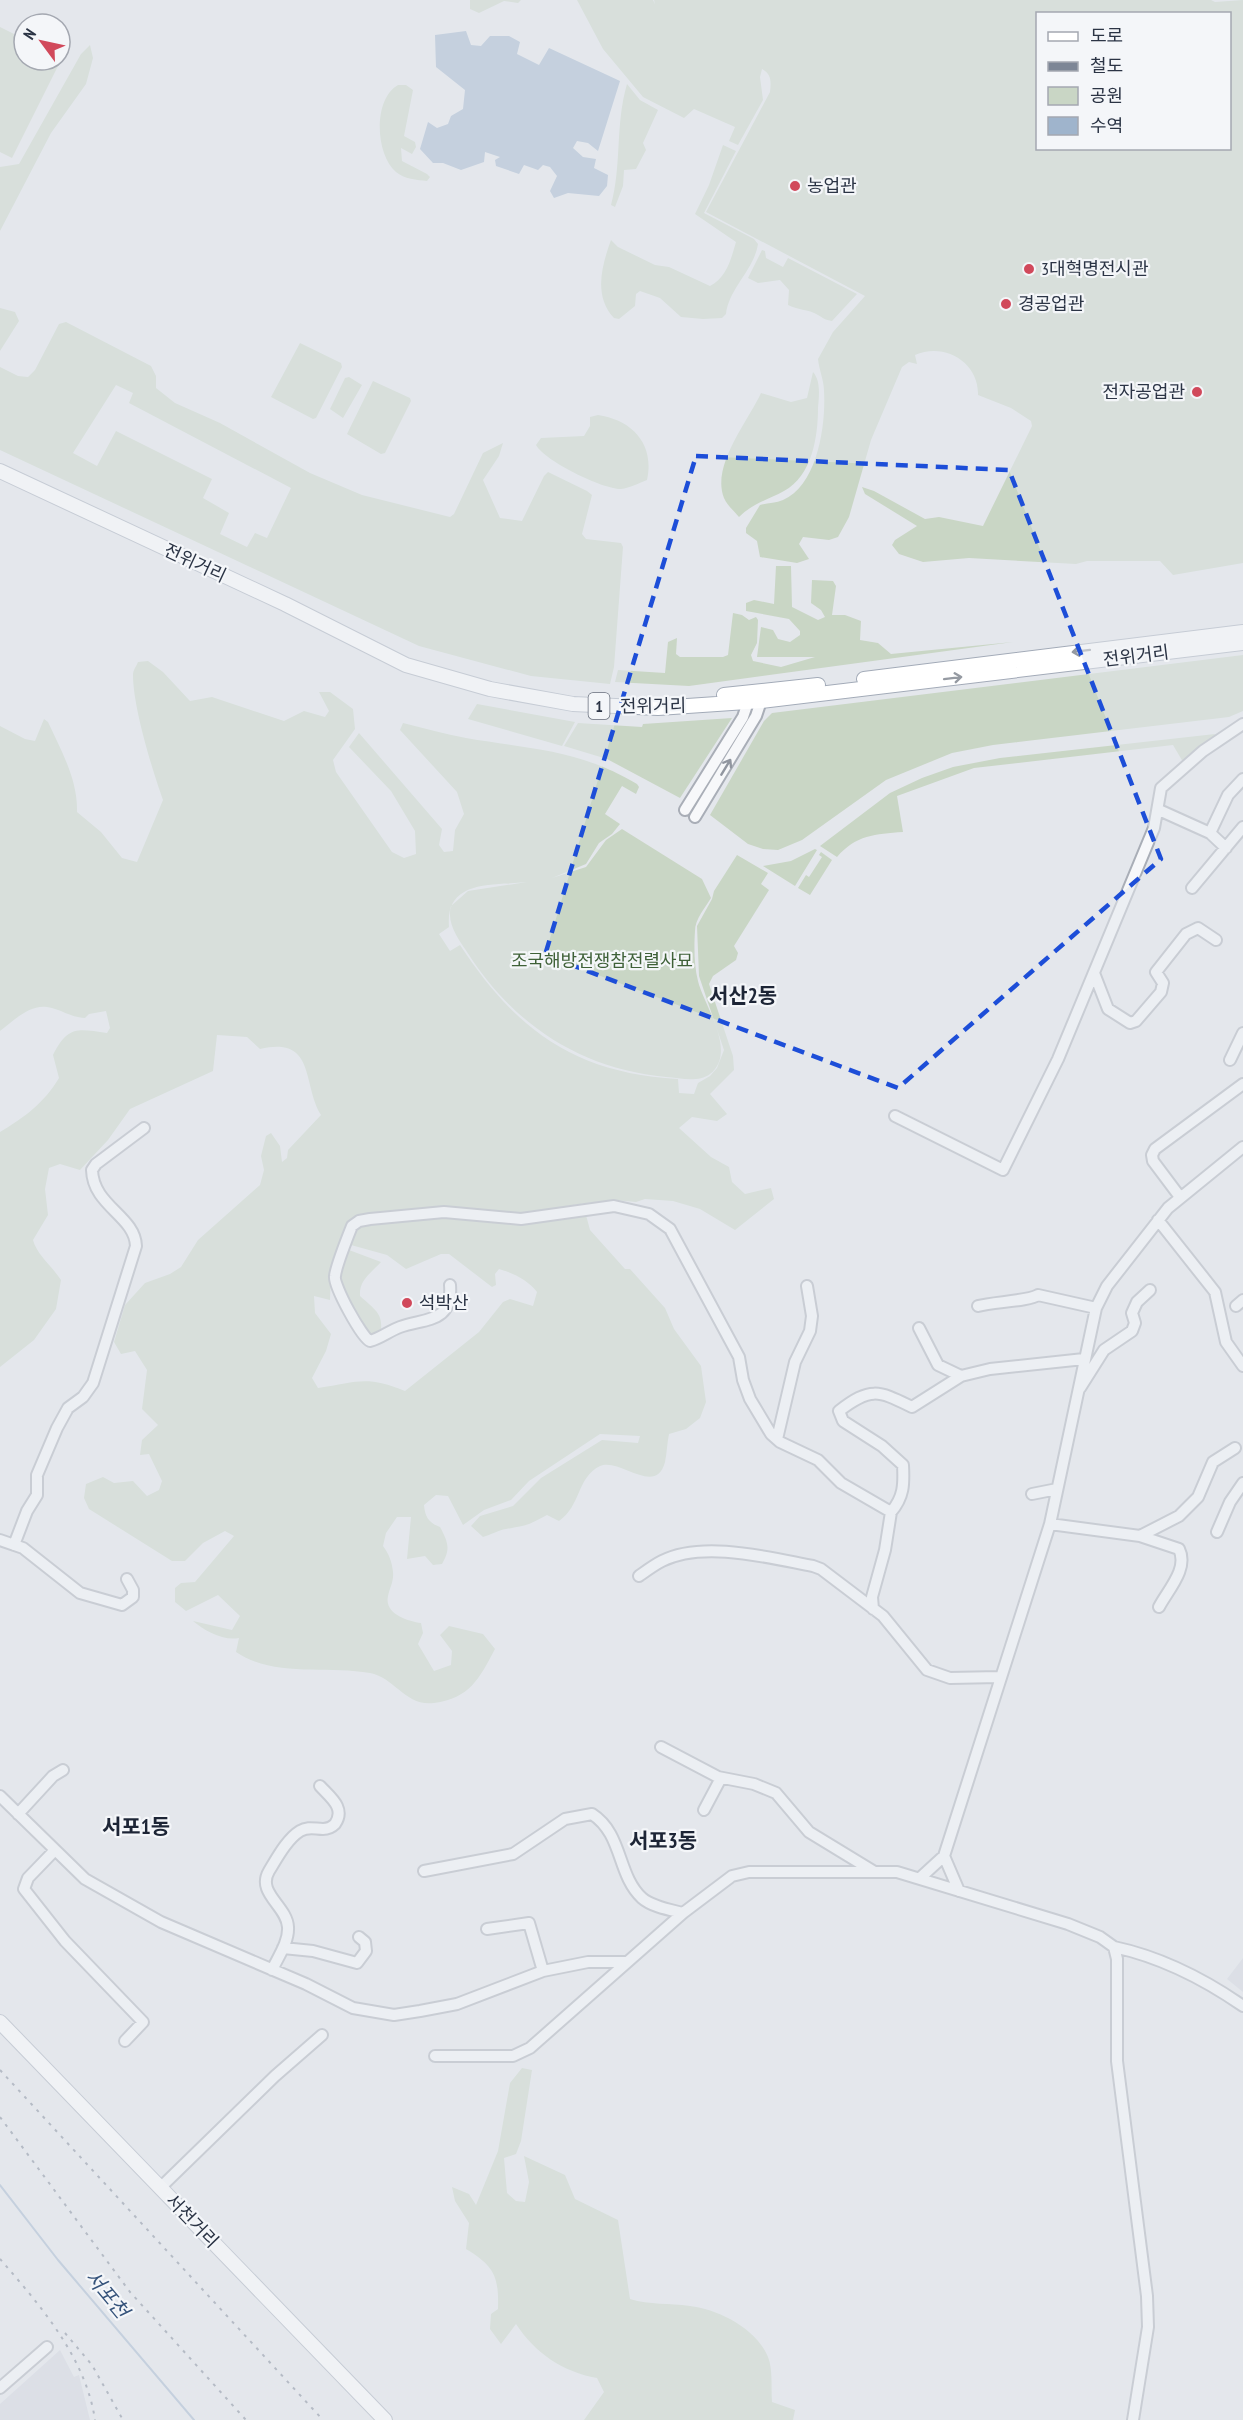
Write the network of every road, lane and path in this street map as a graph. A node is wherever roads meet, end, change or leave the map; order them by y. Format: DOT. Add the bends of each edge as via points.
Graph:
graph roads {
  1 [pos="0,464"];
  2 [pos="0,471"];
  3 [pos="1243,632"];
  4 [pos="1243,643"];
  5 [pos="755,701"];
  6 [pos="1243,724"];
  7 [pos="1243,779"];
  8 [pos="1158,810"];
  9 [pos="690,813"];
  10 [pos="1241,831"];
  11 [pos="1210,833"];
  12 [pos="1226,848"];
  13 [pos="1192,888"];
  14 [pos="1216,940"];
  15 [pos="1094,973"];
  16 [pos="1243,1033"];
  17 [pos="1230,1060"];
  18 [pos="1243,1084"];
  19 [pos="895,1116"];
  20 [pos="144,1128"];
  21 [pos="1243,1147"];
  22 [pos="1180,1197"];
  23 [pos="1158,1220"];
  24 [pos="450,1285"];
  25 [pos="807,1286"];
  26 [pos="1150,1290"];
  27 [pos="978,1306"];
  28 [pos="1096,1308"];
  29 [pos="920,1328"];
  30 [pos="1084,1359"];
  31 [pos="1243,1366"];
  32 [pos="961,1376"];
  33 [pos="1077,1391"];
  34 [pos="777,1439"];
  35 [pos="1235,1448"];
  36 [pos="1243,1483"];
  37 [pos="1057,1489"];
  38 [pos="1032,1494"];
  39 [pos="891,1512"];
  40 [pos="1050,1524"];
  41 [pos="1218,1532"];
  42 [pos="1140,1536"];
  43 [pos="0,1540"];
  44 [pos="14,1545"];
  45 [pos="639,1576"];
  46 [pos="127,1580"];
  47 [pos="1159,1607"];
  48 [pos="873,1609"];
  49 [pos="999,1677"];
  50 [pos="661,1747"];
  51 [pos="63,1770"];
  52 [pos="721,1778"];
  53 [pos="320,1786"];
  54 [pos="0,1796"];
  55 [pos="704,1810"];
  56 [pos="18,1814"];
  57 [pos="55,1850"];
  58 [pos="944,1856"];
  59 [pos="424,1871"];
  60 [pos="873,1871"];
  61 [pos="920,1878"];
  62 [pos="960,1891"];
  63 [pos="682,1912"];
  64 [pos="487,1929"];
  65 [pos="359,1937"];
  66 [pos="1114,1947"];
  67 [pos="283,1948"];
  68 [pos="626,1962"];
  69 [pos="272,1970"];
  70 [pos="543,1971"];
  71 [pos="1243,2006"];
  72 [pos="0,2022"];
  73 [pos="322,2035"];
  74 [pos="125,2041"];
  75 [pos="435,2056"];
  76 [pos="160,2188"];
  77 [pos="47,2348"];
  78 [pos="0,2388"];
  79 [pos="385,2420"];
  80 [pos="1133,2420"];
  3 -- 1 [label="main road, 전위거리 / 1, one-way" via="720,695 611,699 550,693 410,657"];
  2 -- 5 [label="main road, 전위거리 / 1" via="397,660 444,677 537,699 609,707 658,708"];
  5 -- 4 [label="main road, 전위거리 / 1, one-way"];
  5 -- 9 [label="street"];
  6 -- 8 [label="street" via="1161,788"];
  7 -- 11 [label="street" via="1228,795"];
  8 -- 11 [label="street"];
  8 -- 15 [label="street"];
  10 -- 12 [label="street"];
  11 -- 12 [label="street"];
  12 -- 13 [label="street"];
  14 -- 15 [label="street" via="1198,928 1186,934 1156,972 1163,983 1161,992 1130,1023 1107,1009"];
  15 -- 19 [label="street" via="1058,1059 1003,1170"];
  16 -- 17 [label="street"];
  18 -- 22 [label="street" via="1155,1149 1153,1161"];
  20 -- 44 [label="street" via="92,1170 96,1189 133,1232 136,1246 93,1383 68,1408 57,1428 37,1474 37,1495"];
  21 -- 22 [label="street"];
  22 -- 23 [label="street"];
  23 -- 28 [label="street" via="1107,1286"];
  23 -- 31 [label="street" via="1215,1292 1226,1342"];
  24 -- 34 [label="street" via="447,1308 435,1318 399,1327 370,1341 360,1332 334,1277 352,1226 359,1221 444,1212 521,1219 614,1206 649,1214 670,1229 739,1358 750,1399"];
  25 -- 34 [label="street" via="810,1331 795,1362"];
  26 -- 33 [label="street" via="1132,1313 1132,1331 1104,1350"];
  27 -- 28 [label="street" via="1038,1294"];
  28 -- 30 [label="street"];
  29 -- 32 [label="street" via="938,1365"];
  30 -- 32 [label="street"];
  30 -- 33 [label="street"];
  32 -- 39 [label="street" via="912,1407 885,1393 870,1394 839,1411 843,1420 903,1465 904,1487"];
  33 -- 37 [label="street"];
  34 -- 39 [label="street" via="806,1452 841,1483"];
  35 -- 42 [label="street" via="1213,1462 1198,1497 1179,1516"];
  36 -- 41 [label="street"];
  37 -- 38 [label="street"];
  37 -- 40 [label="street"];
  39 -- 48 [label="street" via="872,1597"];
  40 -- 42 [label="street"];
  40 -- 49 [label="street"];
  42 -- 47 [label="street" via="1174,1546 1182,1555 1176,1578"];
  43 -- 44 [label="street"];
  44 -- 46 [label="street" via="80,1593 122,1605 133,1597"];
  45 -- 48 [label="street" via="663,1560 688,1554 745,1554 821,1569"];
  48 -- 49 [label="street" via="888,1621 927,1670 950,1678"];
  49 -- 58 [label="street"];
  50 -- 52 [label="street"];
  51 -- 56 [label="street"];
  52 -- 55 [label="street"];
  52 -- 60 [label="street" via="776,1793 809,1832"];
  53 -- 67 [label="street" via="337,1804 340,1813 335,1823 324,1829 301,1830 281,1853 265,1881 287,1918"];
  54 -- 56 [label="street"];
  56 -- 57 [label="street"];
  57 -- 69 [label="street" via="85,1879 136,1910"];
  57 -- 74 [label="street" via="28,1878 24,1889 65,1941 143,2022"];
  58 -- 61 [label="street"];
  58 -- 62 [label="street"];
  59 -- 63 [label="street" via="513,1854 565,1820 592,1815 608,1827 642,1898"];
  60 -- 61 [label="street"];
  60 -- 63 [label="street" via="749,1872 732,1876"];
  61 -- 62 [label="street"];
  62 -- 66 [label="street" via="1068,1924 1101,1937"];
  63 -- 68 [label="street"];
  64 -- 70 [label="street" via="529,1923"];
  65 -- 67 [label="street" via="366,1942 366,1951 357,1963 313,1951"];
  66 -- 71 [label="street" via="1144,1953 1195,1976"];
  66 -- 80 [label="street" via="1117,2061 1148,2314"];
  67 -- 69 [label="street"];
  68 -- 70 [label="street" via="588,1962"];
  68 -- 75 [label="street" via="530,2048 513,2056"];
  69 -- 70 [label="street" via="352,2008 394,2015 457,2004"];
  72 -- 76 [label="main road, 서천거리"];
  73 -- 76 [label="street"];
  76 -- 79 [label="main road, 서천거리"];
  77 -- 78 [label="street"];
}
